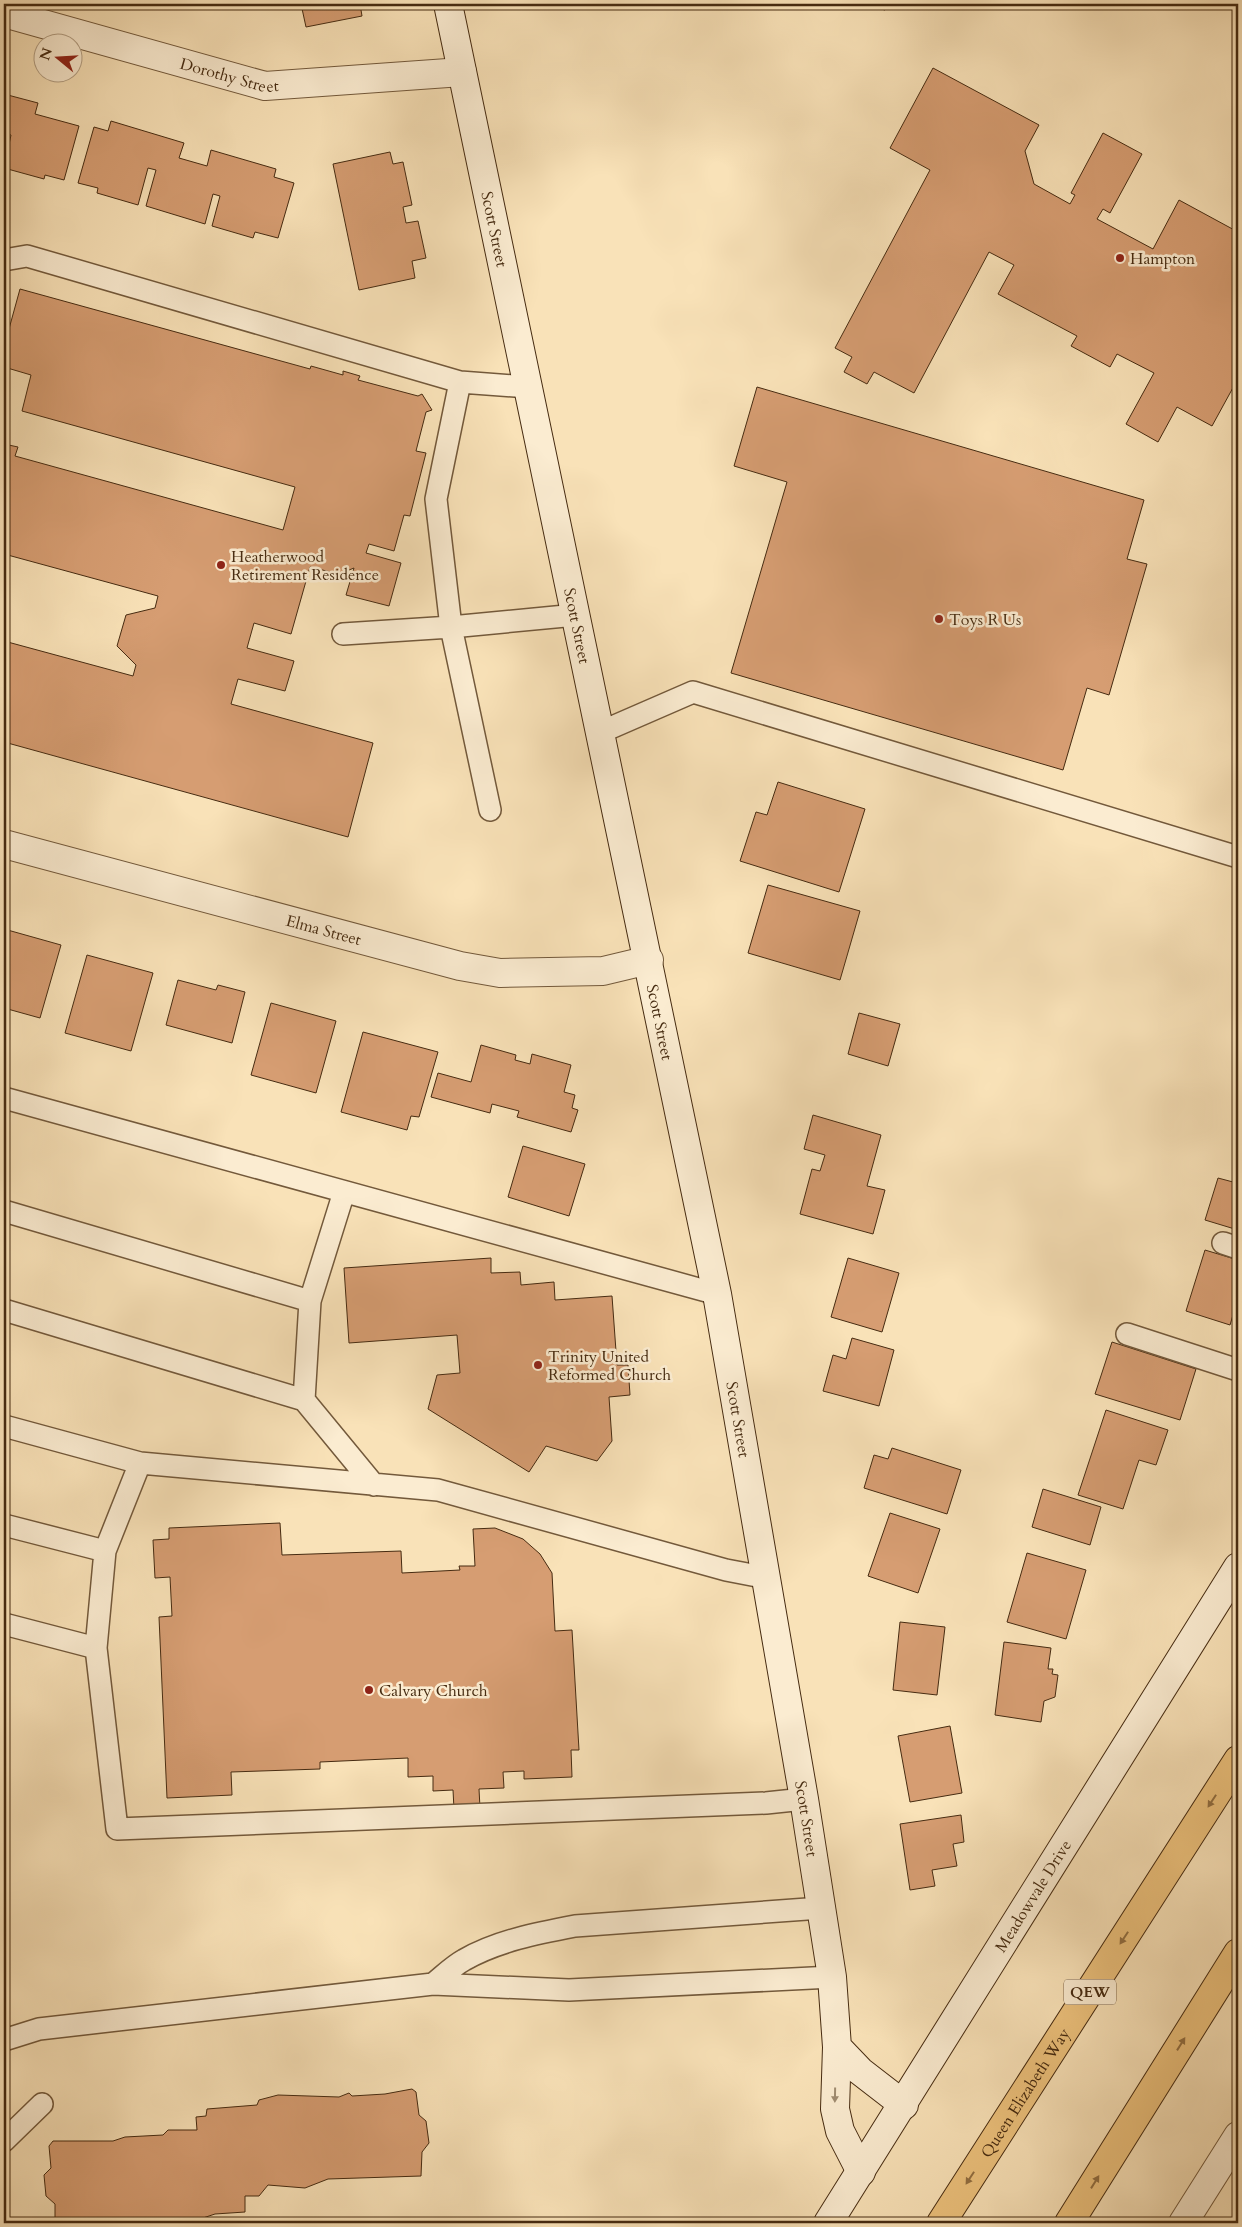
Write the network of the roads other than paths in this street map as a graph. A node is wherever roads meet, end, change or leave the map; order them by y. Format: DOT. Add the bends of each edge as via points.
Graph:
graph roads {
  1 [pos="448,4"];
  2 [pos="4,13"];
  3 [pos="462,72"];
  4 [pos="4,260"];
  5 [pos="460,382"];
  6 [pos="528,387"];
  7 [pos="576,615"];
  8 [pos="451,627"];
  9 [pos="343,634"];
  10 [pos="600,732"];
  11 [pos="490,810"];
  12 [pos="4,844"];
  13 [pos="1238,857"];
  14 [pos="649,960"];
  15 [pos="4,1098"];
  16 [pos="344,1192"];
  17 [pos="4,1211"];
  18 [pos="718,1294"];
  19 [pos="310,1301"];
  20 [pos="4,1310"];
  21 [pos="1127,1334"];
  22 [pos="1238,1370"];
  23 [pos="304,1400"];
  24 [pos="4,1426"];
  25 [pos="140,1463"];
  26 [pos="374,1484"];
  27 [pos="4,1525"];
  28 [pos="105,1551"];
  29 [pos="1238,1567"];
  30 [pos="768,1578"];
  31 [pos="4,1624"];
  32 [pos="96,1648"];
  33 [pos="1238,1760"];
  34 [pos="804,1799"];
  35 [pos="821,1908"];
  36 [pos="1238,1953"];
  37 [pos="832,1977"];
  38 [pos="433,1984"];
  39 [pos="4,2040"];
  40 [pos="837,2047"];
  41 [pos="42,2104"];
  42 [pos="904,2105"];
  43 [pos="1238,2136"];
  44 [pos="4,2141"];
  45 [pos="861,2172"];
  46 [pos="828,2223"];
  47 [pos="941,2223"];
  48 [pos="1069,2223"];
  49 [pos="1183,2223"];
  1 -- 3 [label="street, Scott Street"];
  2 -- 3 [label="street, Dorothy Street" via="265,86"];
  3 -- 6 [label="street, Scott Street"];
  4 -- 5 [label="lane" via="27,256"];
  5 -- 6 [label="lane"];
  5 -- 8 [label="lane" via="436,499"];
  6 -- 7 [label="street, Scott Street"];
  7 -- 8 [label="lane"];
  7 -- 10 [label="street, Scott Street"];
  8 -- 9 [label="lane"];
  8 -- 11 [label="lane"];
  10 -- 13 [label="lane" via="693,692"];
  10 -- 14 [label="street, Scott Street"];
  12 -- 14 [label="street, Elma Street" via="460,966 500,973 603,971"];
  14 -- 18 [label="street, Scott Street"];
  15 -- 16 [label="lane"];
  16 -- 18 [label="lane"];
  16 -- 19 [label="lane"];
  17 -- 19 [label="lane"];
  18 -- 30 [label="street, Scott Street"];
  19 -- 23 [label="lane"];
  20 -- 23 [label="lane"];
  21 -- 22 [label="lane"];
  23 -- 26 [label="lane"];
  24 -- 25 [label="lane"];
  25 -- 26 [label="lane"];
  25 -- 28 [label="lane"];
  26 -- 30 [label="lane" via="438,1490 726,1570"];
  27 -- 28 [label="lane"];
  28 -- 32 [label="lane"];
  29 -- 42 [label="street, Meadowvale Drive"];
  30 -- 34 [label="street, Scott Street"];
  31 -- 32 [label="lane"];
  32 -- 34 [label="lane" via="118,1830"];
  33 -- 47 [label="highway, Queen Elizabeth Way / QEW, one-way"];
  34 -- 35 [label="street, Scott Street"];
  35 -- 37 [label="street, Scott Street"];
  35 -- 38 [label="lane" via="575,1926 538,1933 464,1960"];
  48 -- 36 [label="highway, one-way"];
  37 -- 38 [label="lane" via="569,1990"];
  37 -- 40 [label="street, Scott Street"];
  38 -- 39 [label="lane" via="38,2029"];
  40 -- 42 [label="street" via="860,2071"];
  40 -- 45 [label="street, Scott Street, one-way" via="835,2109 840,2131"];
  41 -- 44 [label="lane"];
  42 -- 45 [label="street, Meadowvale Drive"];
  43 -- 49 [label="street"];
  45 -- 46 [label="street, Meadowvale Drive"];
}
